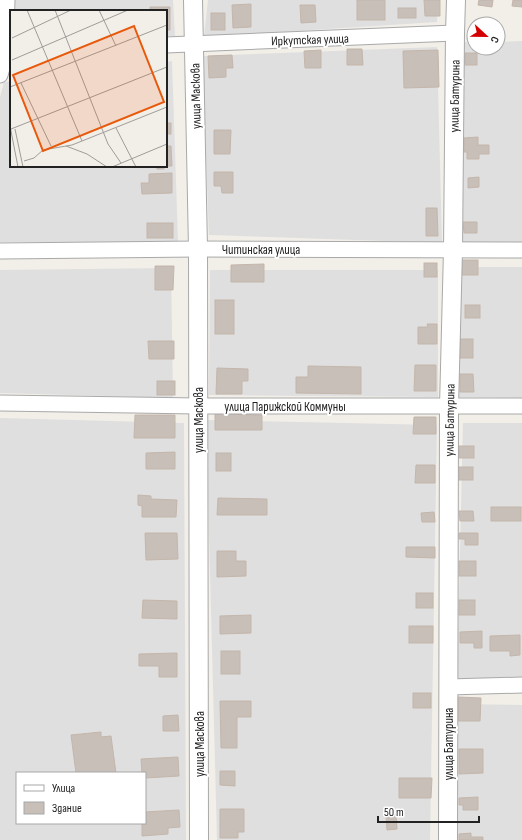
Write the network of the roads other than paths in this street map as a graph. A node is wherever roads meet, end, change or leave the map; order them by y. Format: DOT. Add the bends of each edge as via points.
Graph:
graph roads {
  1 [pos="7,0"];
  2 [pos="193,0"];
  3 [pos="456,0"];
  4 [pos="454,33"];
  5 [pos="194,44"];
  6 [pos="167,45"];
  7 [pos="8,58"];
  8 [pos="0,76"];
  9 [pos="198,249"];
  10 [pos="453,250"];
  11 [pos="522,250"];
  12 [pos="0,251"];
  13 [pos="0,403"];
  14 [pos="198,406"];
  15 [pos="522,406"];
  16 [pos="449,407"];
  17 [pos="522,685"];
  18 [pos="448,688"];
  19 [pos="199,840"];
  20 [pos="448,840"];
  1 -- 7 [label="street"];
  2 -- 5 [label="street, улица Маскова"];
  3 -- 4 [label="street, улица Батурина"];
  4 -- 5 [label="street, Иркутская улица"];
  4 -- 10 [label="street, улица Батурина"];
  5 -- 6 [label="street, Иркутская улица"];
  5 -- 9 [label="street, улица Маскова"];
  7 -- 8 [label="street"];
  9 -- 10 [label="street, Читинская улица"];
  9 -- 12 [label="street, Читинская улица"];
  9 -- 14 [label="street, улица Маскова"];
  10 -- 11 [label="street, Читинская улица"];
  10 -- 16 [label="street, улица Батурина"];
  13 -- 14 [label="street, улица Парижской Коммуны"];
  14 -- 16 [label="street, улица Парижской Коммуны"];
  14 -- 19 [label="street, улица Маскова"];
  15 -- 16 [label="street, улица Парижской Коммуны"];
  16 -- 18 [label="street, улица Батурина"];
  17 -- 18 [label="street"];
  18 -- 20 [label="street, улица Батурина"];
}
